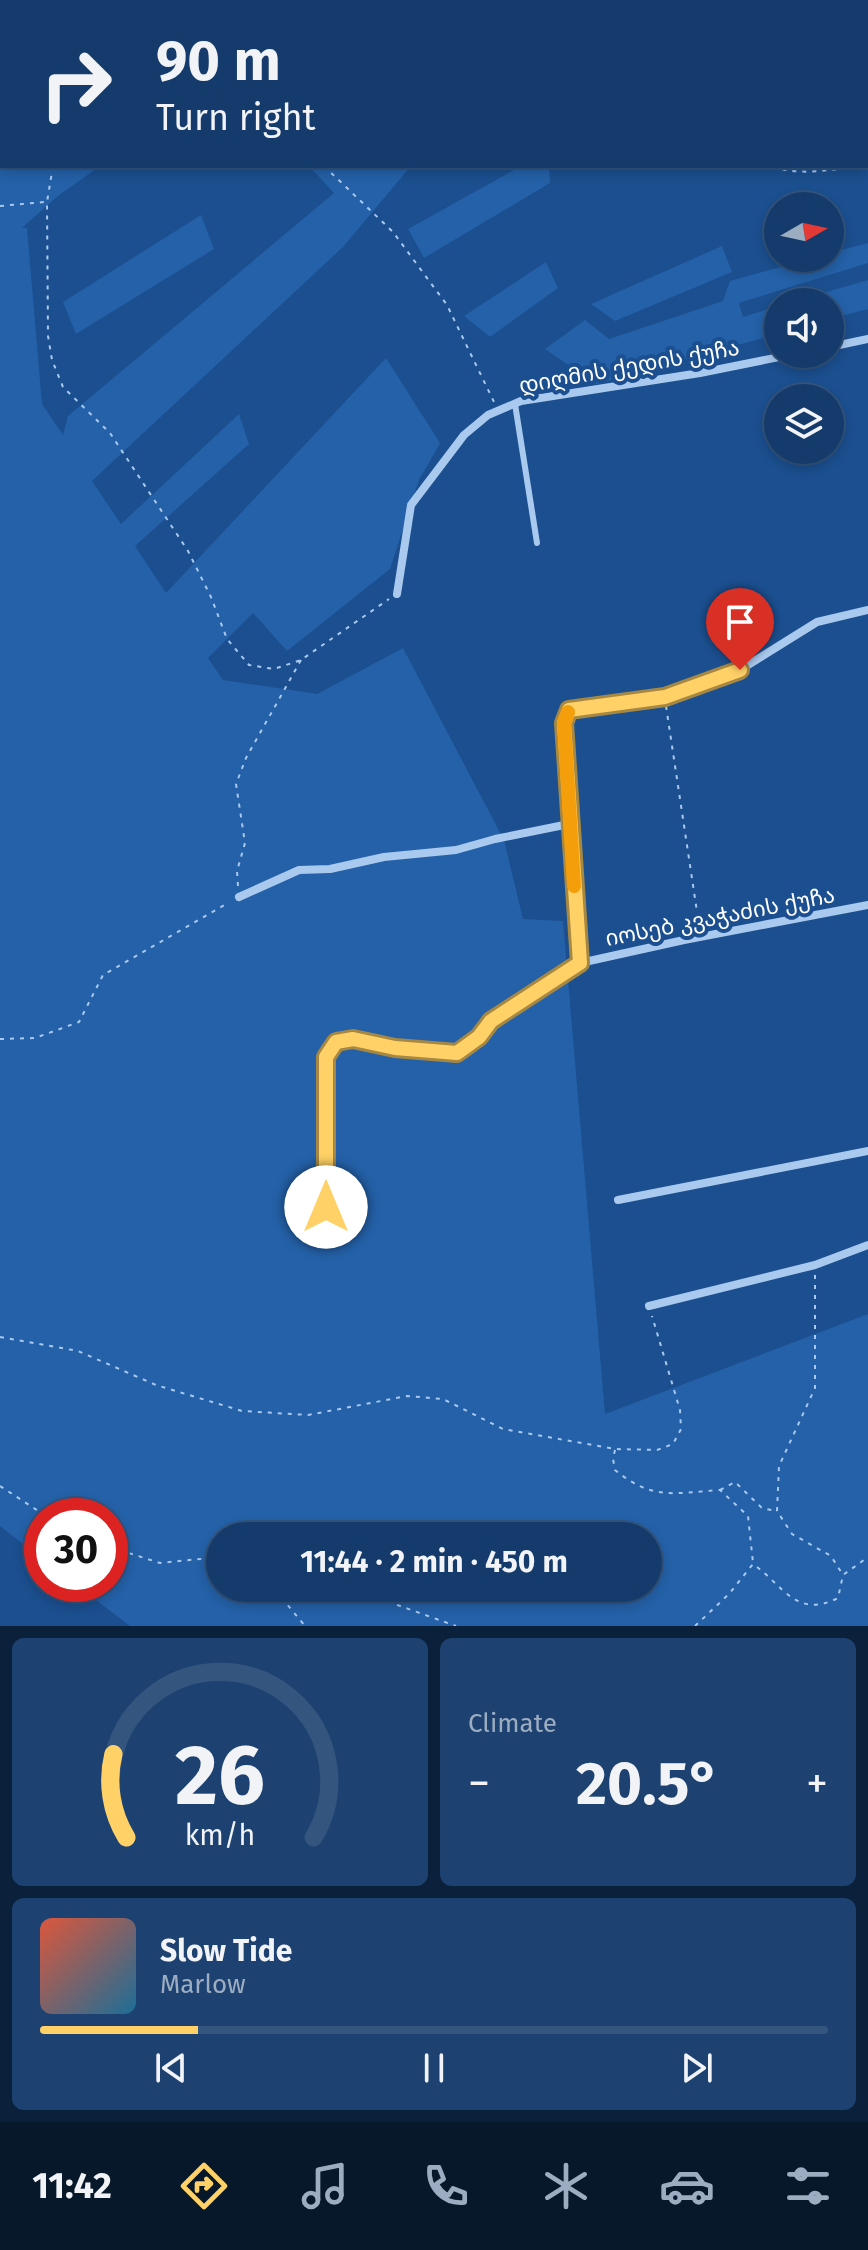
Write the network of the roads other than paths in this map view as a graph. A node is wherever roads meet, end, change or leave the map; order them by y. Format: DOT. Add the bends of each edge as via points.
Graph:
graph roads {
  1 [pos="868,339"];
  2 [pos="844,344"];
  3 [pos="764,360"];
  4 [pos="515,404"];
  5 [pos="537,543"];
  6 [pos="397,594"];
  7 [pos="868,610"];
  8 [pos="569,824"];
  9 [pos="239,897"];
  10 [pos="868,905"];
  11 [pos="580,963"];
  12 [pos="868,1151"];
  13 [pos="618,1200"];
  14 [pos="326,1207"];
  15 [pos="868,1245"];
  16 [pos="649,1306"];
  1 -- 2 [label="street"];
  3 -- 4 [label="street, დიღმის ქედის ქუჩა"];
  4 -- 5 [label="lane"];
  4 -- 6 [label="street, დიღმის ქედის ქუჩა" via="488,415 464,435 411,505"];
  7 -- 8 [label="street" via="817,622 740,670 665,697 569,710 564,723"];
  8 -- 9 [label="street" via="456,850 299,870"];
  8 -- 11 [label="street"];
  10 -- 11 [label="street, იოსებ კვაჭაძის ქუჩა"];
  11 -- 14 [label="street" via="491,1021 457,1053 353,1039 336,1042 326,1057"];
  12 -- 13 [label="street"];
  15 -- 16 [label="street" via="815,1265"];
}
